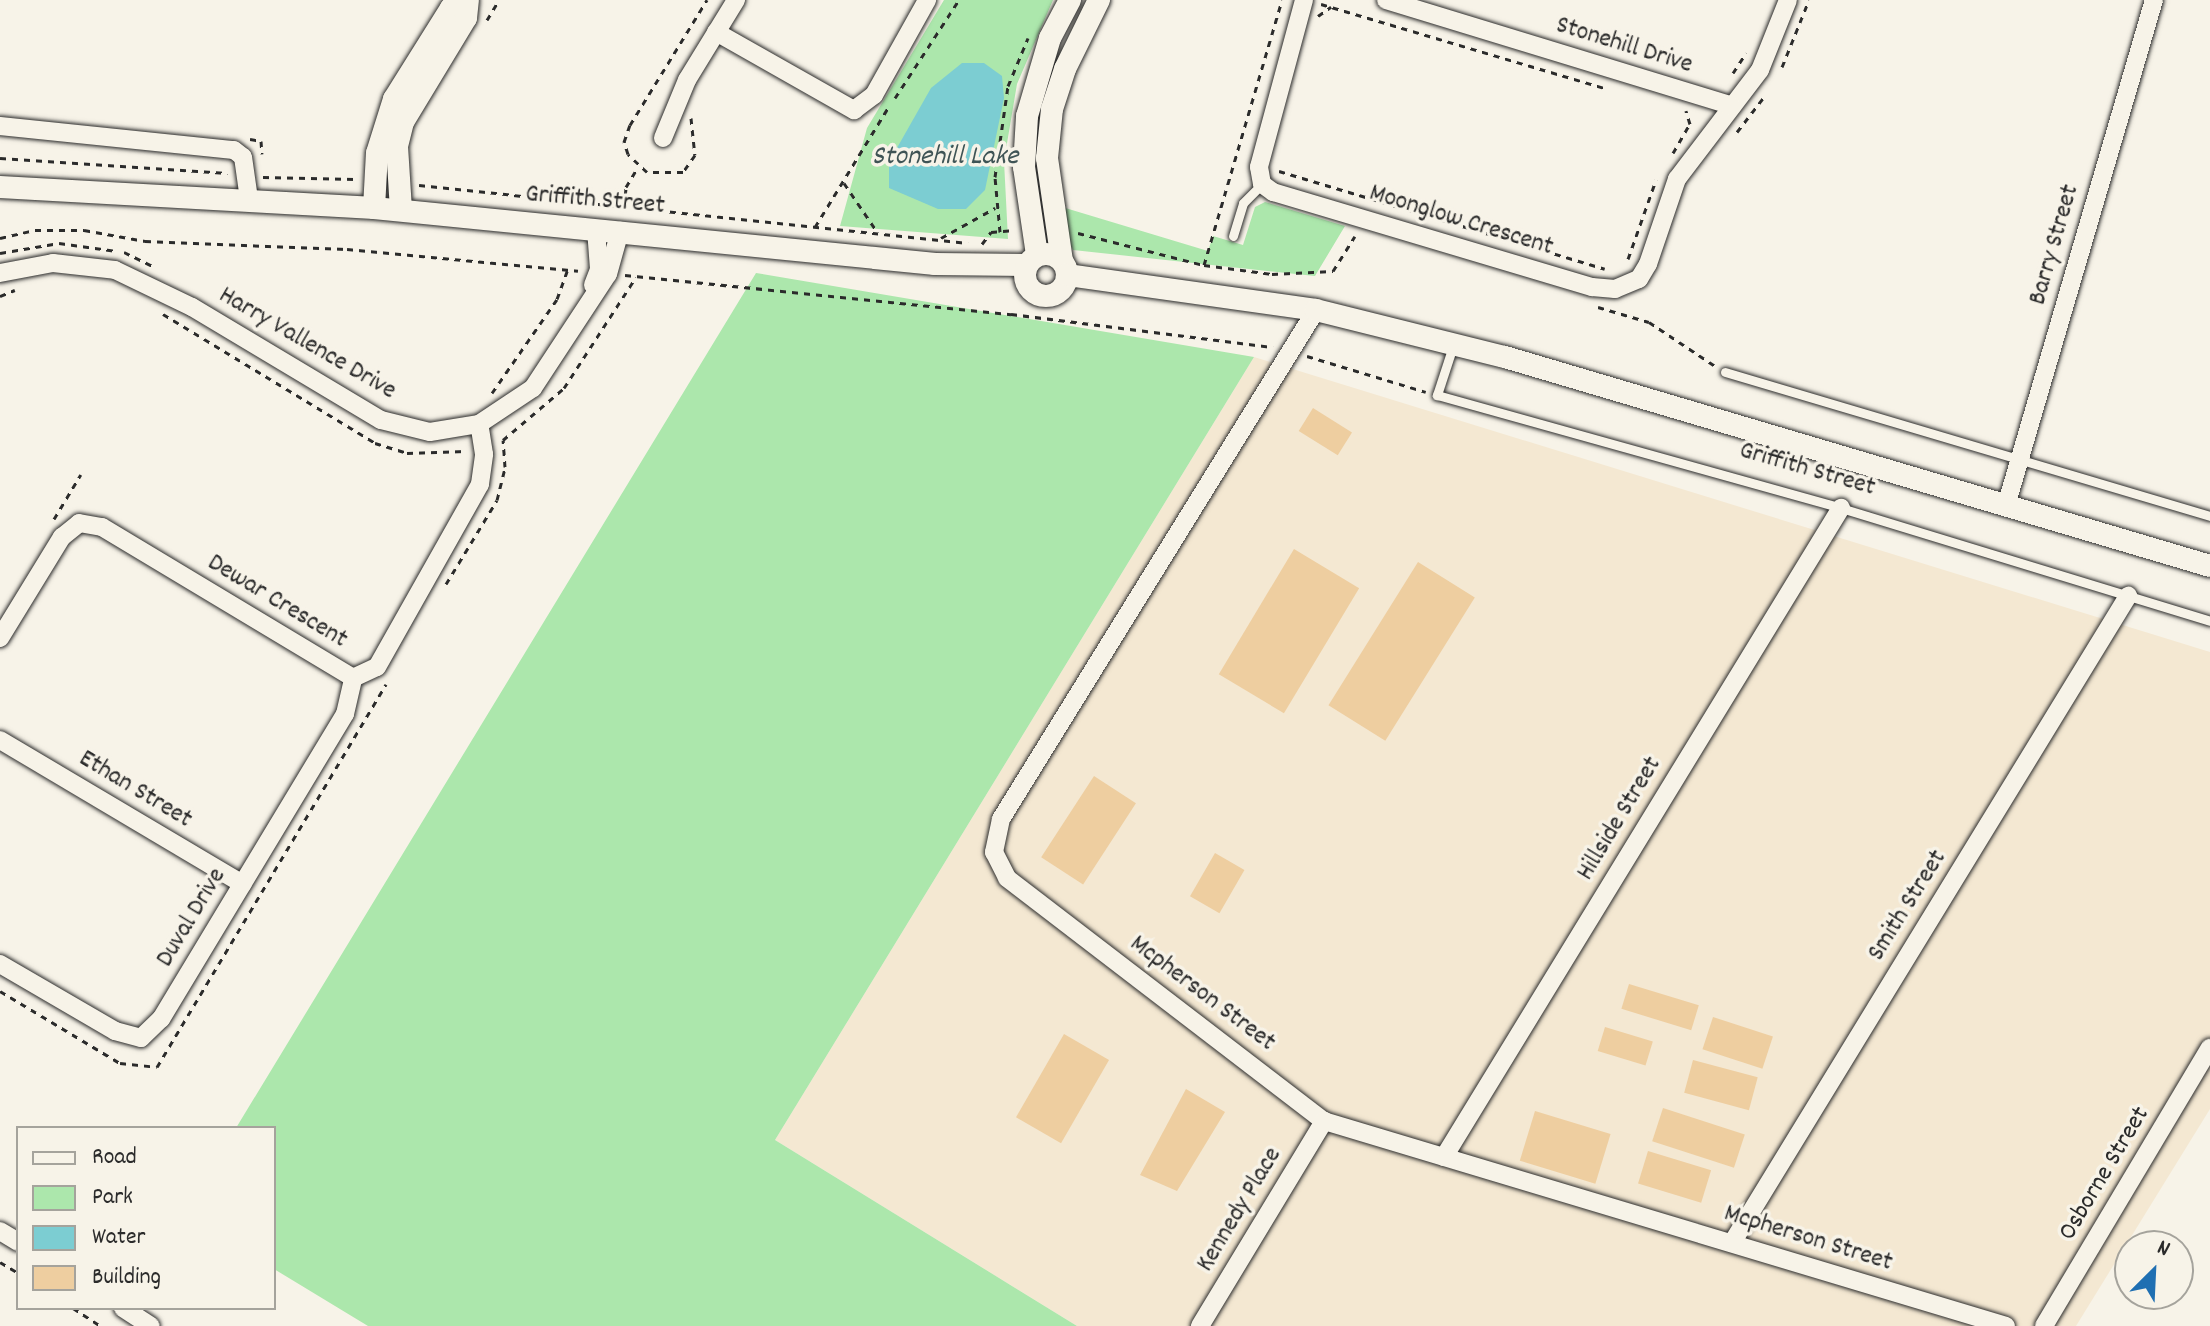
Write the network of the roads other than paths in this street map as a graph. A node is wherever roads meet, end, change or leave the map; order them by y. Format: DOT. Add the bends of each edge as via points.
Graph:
graph roads {
  1 [pos="466,0"];
  2 [pos="736,0"];
  3 [pos="927,0"];
  4 [pos="1070,0"];
  5 [pos="1099,0"];
  6 [pos="1307,0"];
  7 [pos="1386,0"];
  8 [pos="1788,0"];
  9 [pos="2154,0"];
  10 [pos="716,32"];
  11 [pos="1732,106"];
  12 [pos="0,126"];
  13 [pos="663,138"];
  14 [pos="1262,184"];
  15 [pos="0,187"];
  16 [pos="249,199"];
  17 [pos="374,208"];
  18 [pos="401,210"];
  19 [pos="1043,226"];
  20 [pos="596,229"];
  21 [pos="620,231"];
  22 [pos="1233,236"];
  23 [pos="1030,268"];
  24 [pos="0,273"];
  25 [pos="603,273"];
  26 [pos="1064,274"];
  27 [pos="1316,310"];
  28 [pos="1454,344"];
  29 [pos="1725,372"];
  30 [pos="479,424"];
  31 [pos="2021,457"];
  32 [pos="2006,506"];
  33 [pos="1841,508"];
  34 [pos="2210,516"];
  35 [pos="2210,566"];
  36 [pos="2128,596"];
  37 [pos="2210,621"];
  38 [pos="0,638"];
  39 [pos="353,678"];
  40 [pos="0,740"];
  41 [pos="243,884"];
  42 [pos="0,964"];
  43 [pos="2210,1048"];
  44 [pos="1324,1121"];
  45 [pos="1444,1157"];
  46 [pos="1732,1243"];
  47 [pos="126,1310"];
  48 [pos="151,1326"];
  49 [pos="1200,1326"];
  50 [pos="2006,1326"];
  51 [pos="2044,1326"];
  1 -- 17 [label="street" via="451,8 394,99 377,153"];
  1 -- 18 [label="street" via="466,18 403,122 397,146"];
  2 -- 10 [label="street"];
  3 -- 10 [label="street" via="874,95 854,110"];
  4 -- 19 [label="street" via="1050,38 1027,116 1024,167"];
  5 -- 19 [label="street" via="1052,109"];
  6 -- 14 [label="street" via="1259,167"];
  7 -- 11 [label="street, Stonehill Drive"];
  8 -- 11 [label="street" via="1760,70"];
  9 -- 31 [label="street, Barry Street"];
  10 -- 13 [label="street" via="687,80"];
  11 -- 14 [label="street, Moonglow Crescent" via="1677,179 1639,279 1615,289 1577,283 1283,195"];
  12 -- 16 [label="street" via="234,150 243,157"];
  14 -- 22 [label="lane" via="1243,203"];
  15 -- 16 [label="street, Griffith Street"];
  16 -- 17 [label="street, Griffith Street"];
  17 -- 18 [label="street, Griffith Street"];
  18 -- 20 [label="street, Griffith Street"];
  19 -- 23 [label="street"];
  19 -- 26 [label="street"];
  20 -- 21 [label="street, Griffith Street"];
  20 -- 25 [label="street, Harry Vallence Drive"];
  21 -- 23 [label="street, Griffith Street" via="935,264"];
  21 -- 25 [label="street, Harry Vallence Drive"];
  23 -- 26 [label="street" via="1050,254"];
  23 -- 26 [label="street" via="1045,296"];
  24 -- 30 [label="street, Harry Vallence Drive" via="53,263 115,270 192,307 381,420 430,432"];
  25 -- 30 [label="street, Harry Vallence Drive" via="533,388"];
  26 -- 27 [label="street, Griffith Street"];
  27 -- 28 [label="street, Griffith Street"];
  27 -- 44 [label="street, Mcpherson Street" via="1001,819 994,852 1007,878"];
  28 -- 32 [label="street, Griffith Street"];
  28 -- 33 [label="lane, Griffith Street" via="1437,395"];
  29 -- 31 [label="lane"];
  30 -- 39 [label="street, Dewar Crescent" via="480,484 377,667"];
  31 -- 32 [label="street, Barry Street"];
  31 -- 34 [label="lane"];
  32 -- 35 [label="street, Griffith Street"];
  33 -- 36 [label="lane, Griffith Street"];
  33 -- 45 [label="street, Hillside Street"];
  36 -- 37 [label="lane, Griffith Street"];
  36 -- 46 [label="street, Smith Street"];
  38 -- 39 [label="street, Dewar Crescent" via="62,537 79,523 102,527"];
  39 -- 41 [label="street, Duval Drive" via="345,714"];
  40 -- 41 [label="street, Ethan Street"];
  41 -- 42 [label="street, Duval Drive" via="161,1019 141,1038 115,1031"];
  43 -- 51 [label="street, Osborne Street"];
  44 -- 45 [label="street, Mcpherson Street"];
  44 -- 49 [label="street, Kennedy Place"];
  45 -- 46 [label="street, Mcpherson Street"];
  46 -- 50 [label="street, Mcpherson Street"];
  47 -- 48 [label="street"];
}
